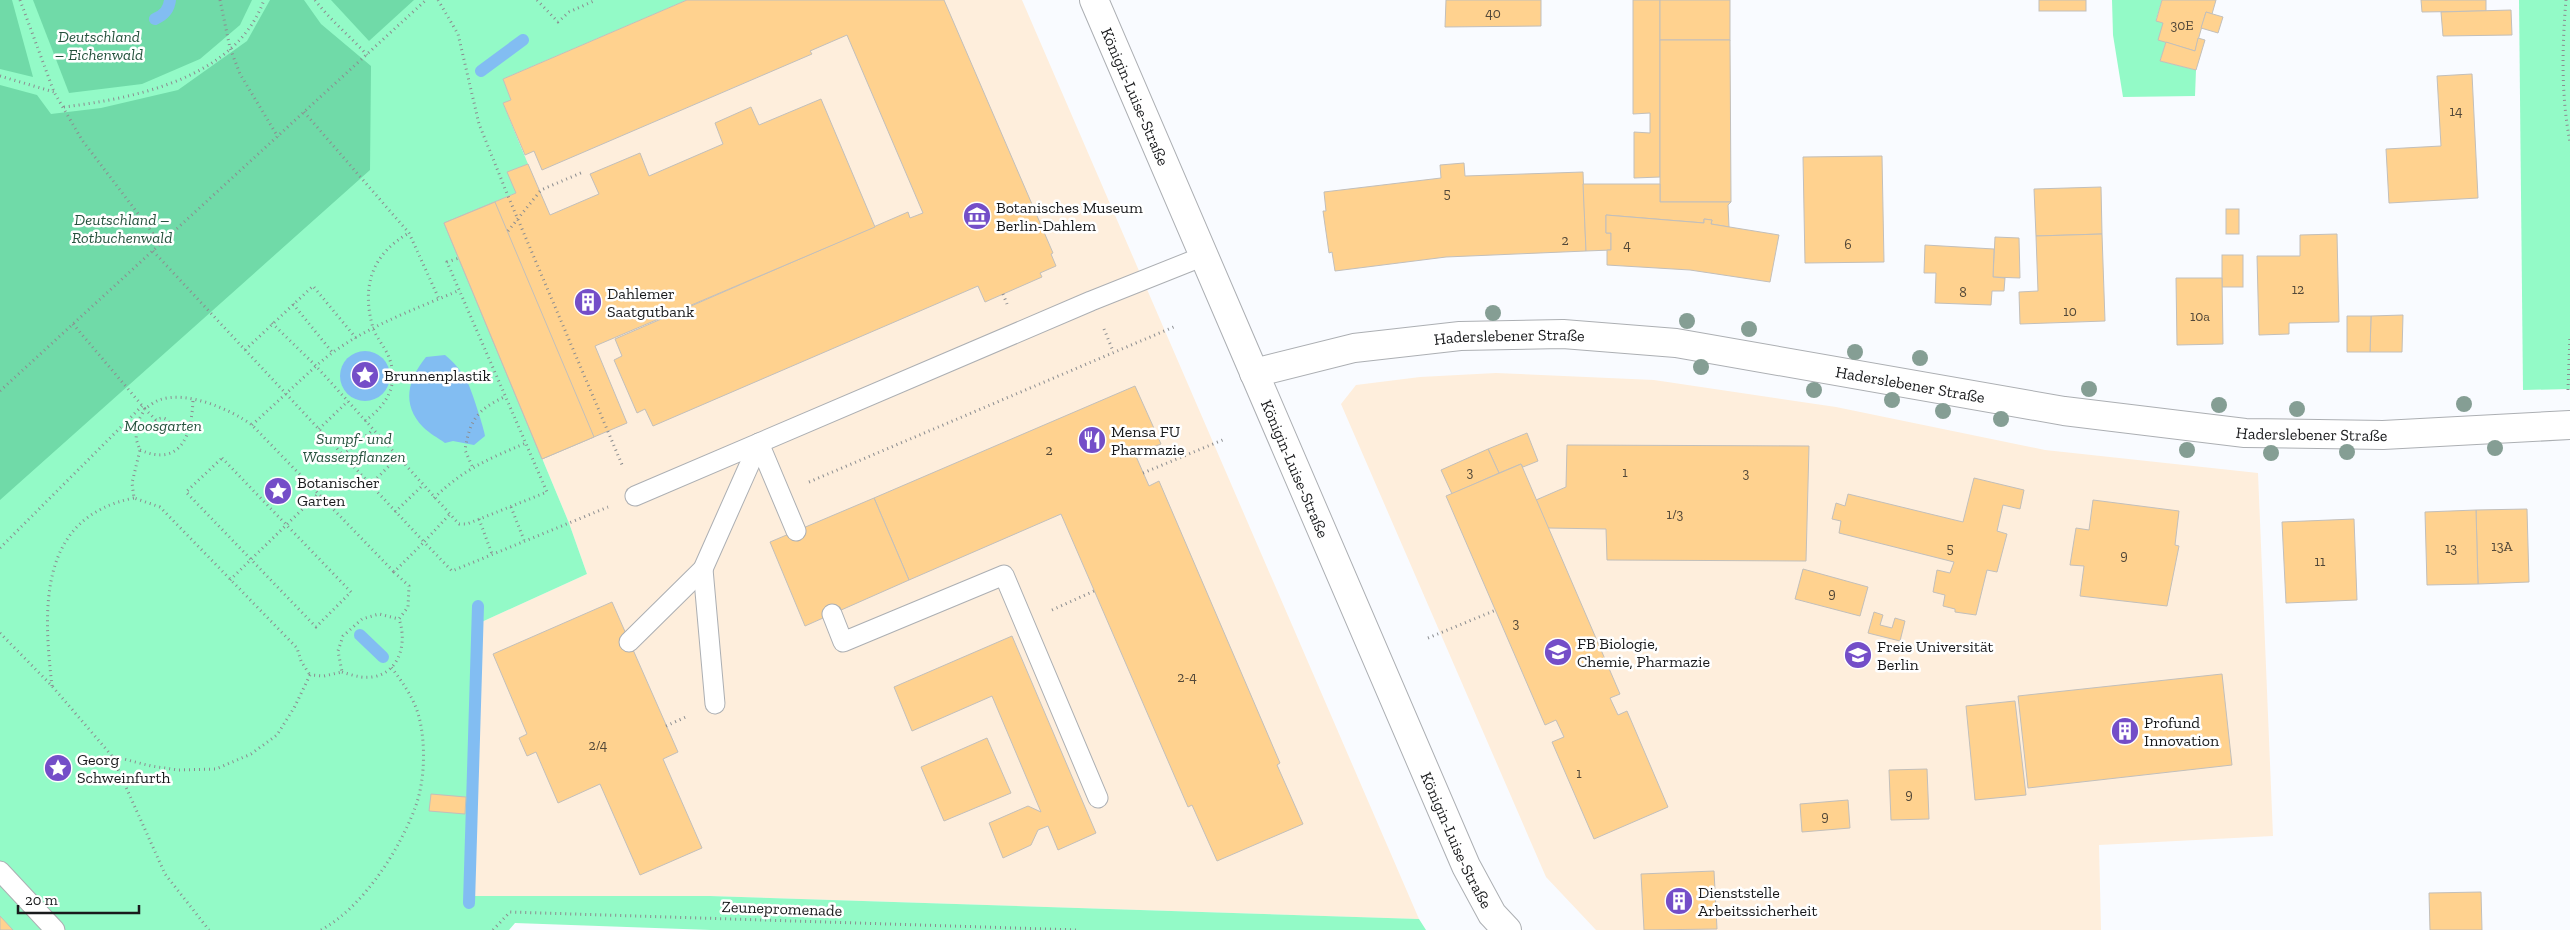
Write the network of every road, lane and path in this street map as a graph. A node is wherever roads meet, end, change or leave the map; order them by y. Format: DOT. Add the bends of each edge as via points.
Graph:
graph roads {
  1 [pos="20,0"];
  2 [pos="220,0"];
  3 [pos="264,0"];
  4 [pos="315,0"];
  5 [pos="426,0"];
  6 [pos="438,0"];
  7 [pos="537,0"];
  8 [pos="596,0"];
  9 [pos="1094,0"];
  10 [pos="2566,0"];
  11 [pos="230,48"];
  12 [pos="366,55"];
  13 [pos="0,76"];
  14 [pos="54,92"];
  15 [pos="64,107"];
  16 [pos="304,112"];
  17 [pos="278,137"];
  18 [pos="2570,142"];
  19 [pos="583,172"];
  20 [pos="517,218"];
  21 [pos="508,231"];
  22 [pos="409,232"];
  23 [pos="161,244"];
  24 [pos="153,251"];
  25 [pos="1204,256"];
  26 [pos="459,258"];
  27 [pos="460,290"];
  28 [pos="439,299"];
  29 [pos="293,304"];
  30 [pos="272,323"];
  31 [pos="73,324"];
  32 [pos="1176,326"];
  33 [pos="374,330"];
  34 [pos="2570,335"];
  35 [pos="356,338"];
  36 [pos="245,350"];
  37 [pos="2568,351"];
  38 [pos="332,352"];
  39 [pos="316,366"];
  40 [pos="1254,373"];
  41 [pos="0,391"];
  42 [pos="286,394"];
  43 [pos="506,396"];
  44 [pos="193,400"];
  45 [pos="348,401"];
  46 [pos="144,407"];
  47 [pos="156,420"];
  48 [pos="365,421"];
  49 [pos="252,425"];
  50 [pos="2570,425"];
  51 [pos="319,429"];
  52 [pos="373,430"];
  53 [pos="1225,439"];
  54 [pos="526,442"];
  55 [pos="760,443"];
  56 [pos="140,450"];
  57 [pos="343,455"];
  58 [pos="398,457"];
  59 [pos="472,466"];
  60 [pos="1143,473"];
  61 [pos="370,484"];
  62 [pos="423,486"];
  63 [pos="318,494"];
  64 [pos="781,494"];
  65 [pos="636,496"];
  66 [pos="134,498"];
  67 [pos="434,498"];
  68 [pos="511,507"];
  69 [pos="396,512"];
  70 [pos="450,515"];
  71 [pos="479,519"];
  72 [pos="286,525"];
  73 [pos="796,531"];
  74 [pos="524,540"];
  75 [pos="424,542"];
  76 [pos="0,548"];
  77 [pos="492,554"];
  78 [pos="251,559"];
  79 [pos="703,569"];
  80 [pos="394,572"];
  81 [pos="230,580"];
  82 [pos="1094,591"];
  83 [pos="1496,610"];
  84 [pos="832,614"];
  85 [pos="399,619"];
  86 [pos="1024,622"];
  87 [pos="0,633"];
  88 [pos="1428,638"];
  89 [pos="629,642"];
  90 [pos="391,668"];
  91 [pos="342,672"];
  92 [pos="310,675"];
  93 [pos="52,686"];
  94 [pos="715,704"];
  95 [pos="112,756"];
  96 [pos="1098,798"];
  97 [pos="0,871"];
  98 [pos="56,930"];
  99 [pos="209,930"];
  100 [pos="321,930"];
  101 [pos="493,930"];
  102 [pos="1078,930"];
  103 [pos="1507,930"];
  1 -- 14 [label="path"];
  2 -- 11 [label="path"];
  3 -- 11 [label="path" via="245,34"];
  4 -- 12 [label="path" via="327,17"];
  5 -- 12 [label="path"];
  6 -- 20 [label="path" via="458,34 479,124"];
  7 -- 8 [label="path" via="558,22 569,12"];
  9 -- 25 [label="street, Königin-Luise-Straße"];
  10 -- 18 [label="path" via="2565,100"];
  11 -- 15 [label="path" via="173,82 106,101"];
  11 -- 17 [label="path" via="240,74"];
  12 -- 16 [label="path"];
  13 -- 14 [label="path"];
  14 -- 15 [label="path"];
  15 -- 23 [label="path" via="82,140"];
  16 -- 17 [label="path"];
  16 -- 22 [label="path"];
  17 -- 23 [label="path"];
  19 -- 20 [label="path" via="541,190"];
  20 -- 21 [label="path"];
  20 -- 65 [label="path"];
  22 -- 28 [label="path"];
  22 -- 33 [label="path" via="385,250 375,263 369,298"];
  23 -- 24 [label="path"];
  24 -- 31 [label="path"];
  24 -- 36 [label="path"];
  25 -- 40 [label="street, Königin-Luise-Straße"];
  25 -- 55 [label="lane"];
  26 -- 27 [label="path" via="447,262"];
  27 -- 28 [label="path"];
  27 -- 43 [label="path"];
  28 -- 33 [label="path"];
  29 -- 30 [label="path"];
  29 -- 35 [label="path" via="313,286"];
  29 -- 38 [label="path"];
  30 -- 36 [label="path"];
  30 -- 39 [label="path"];
  31 -- 41 [label="path"];
  31 -- 46 [label="path"];
  32 -- 64 [label="path"];
  33 -- 35 [label="path"];
  33 -- 48 [label="path" via="389,356 394,379 390,394 377,412"];
  34 -- 37 [label="path"];
  35 -- 38 [label="path"];
  36 -- 42 [label="path"];
  38 -- 39 [label="path"];
  39 -- 42 [label="path"];
  39 -- 45 [label="path"];
  40 -- 50 [label="street, Haderslebener Straße" via="1354,348 1460,336 1563,334 1676,343 2064,411 2245,433 2383,435"];
  40 -- 103 [label="street, Königin-Luise-Straße" via="1466,866 1492,914"];
  42 -- 49 [label="path"];
  42 -- 51 [label="path"];
  43 -- 54 [label="path"];
  43 -- 59 [label="path" via="484,406 478,414 465,450"];
  44 -- 46 [label="path" via="159,400"];
  44 -- 49 [label="path" via="236,412"];
  44 -- 56 [label="path" via="188,436 179,447 165,456 153,456"];
  45 -- 48 [label="path"];
  45 -- 51 [label="path"];
  46 -- 47 [label="path"];
  46 -- 56 [label="path" via="136,439"];
  46 -- 76 [label="path"];
  47 -- 47 [label="path" via="156,432 167,432 169,425 166,419"];
  48 -- 52 [label="path"];
  49 -- 63 [label="path"];
  51 -- 57 [label="path"];
  52 -- 57 [label="path"];
  52 -- 58 [label="path"];
  53 -- 60 [label="path"];
  54 -- 59 [label="path"];
  54 -- 68 [label="path" via="547,492"];
  55 -- 64 [label="lane"];
  55 -- 65 [label="lane"];
  55 -- 79 [label="lane"];
  56 -- 66 [label="path" via="132,483"];
  57 -- 61 [label="path"];
  58 -- 61 [label="path"];
  58 -- 62 [label="path"];
  59 -- 67 [label="path"];
  61 -- 69 [label="path"];
  62 -- 67 [label="path"];
  62 -- 69 [label="path"];
  63 -- 72 [label="path"];
  63 -- 80 [label="path"];
  64 -- 73 [label="lane"];
  65 -- 74 [label="path"];
  66 -- 81 [label="path" via="160,507"];
  66 -- 93 [label="path" via="113,502 89,515 69,535 58,554 47,600"];
  67 -- 70 [label="path"];
  68 -- 71 [label="path"];
  68 -- 74 [label="path"];
  69 -- 75 [label="path"];
  70 -- 71 [label="path" via="459,524"];
  70 -- 75 [label="path"];
  71 -- 77 [label="path"];
  72 -- 78 [label="path"];
  72 -- 78 [label="path" via="222,458 186,492"];
  72 -- 78 [label="path" via="351,592 316,627"];
  74 -- 77 [label="path"];
  75 -- 77 [label="path" via="452,571"];
  75 -- 80 [label="path"];
  78 -- 81 [label="path"];
  79 -- 89 [label="lane"];
  79 -- 94 [label="lane"];
  80 -- 85 [label="path" via="409,586 408,607"];
  81 -- 92 [label="path" via="297,648"];
  82 -- 86 [label="path"];
  83 -- 88 [label="path"];
  84 -- 86 [label="lane" via="843,642 1004,575"];
  85 -- 90 [label="path" via="404,633 403,649"];
  85 -- 91 [label="path" via="379,614 362,619 343,636 338,651"];
  86 -- 96 [label="lane"];
  87 -- 93 [label="path"];
  90 -- 91 [label="path" via="363,677"];
  90 -- 100 [label="path" via="410,693 419,718 423,747 415,808 384,867 342,916"];
  91 -- 92 [label="path"];
  92 -- 95 [label="path" via="277,736 251,754 216,769 178,770"];
  93 -- 95 [label="path"];
  95 -- 99 [label="path" via="165,874"];
  97 -- 98 [label="lane"];
  101 -- 102 [label="path, Zeunepromenade" via="510,912"];
}
